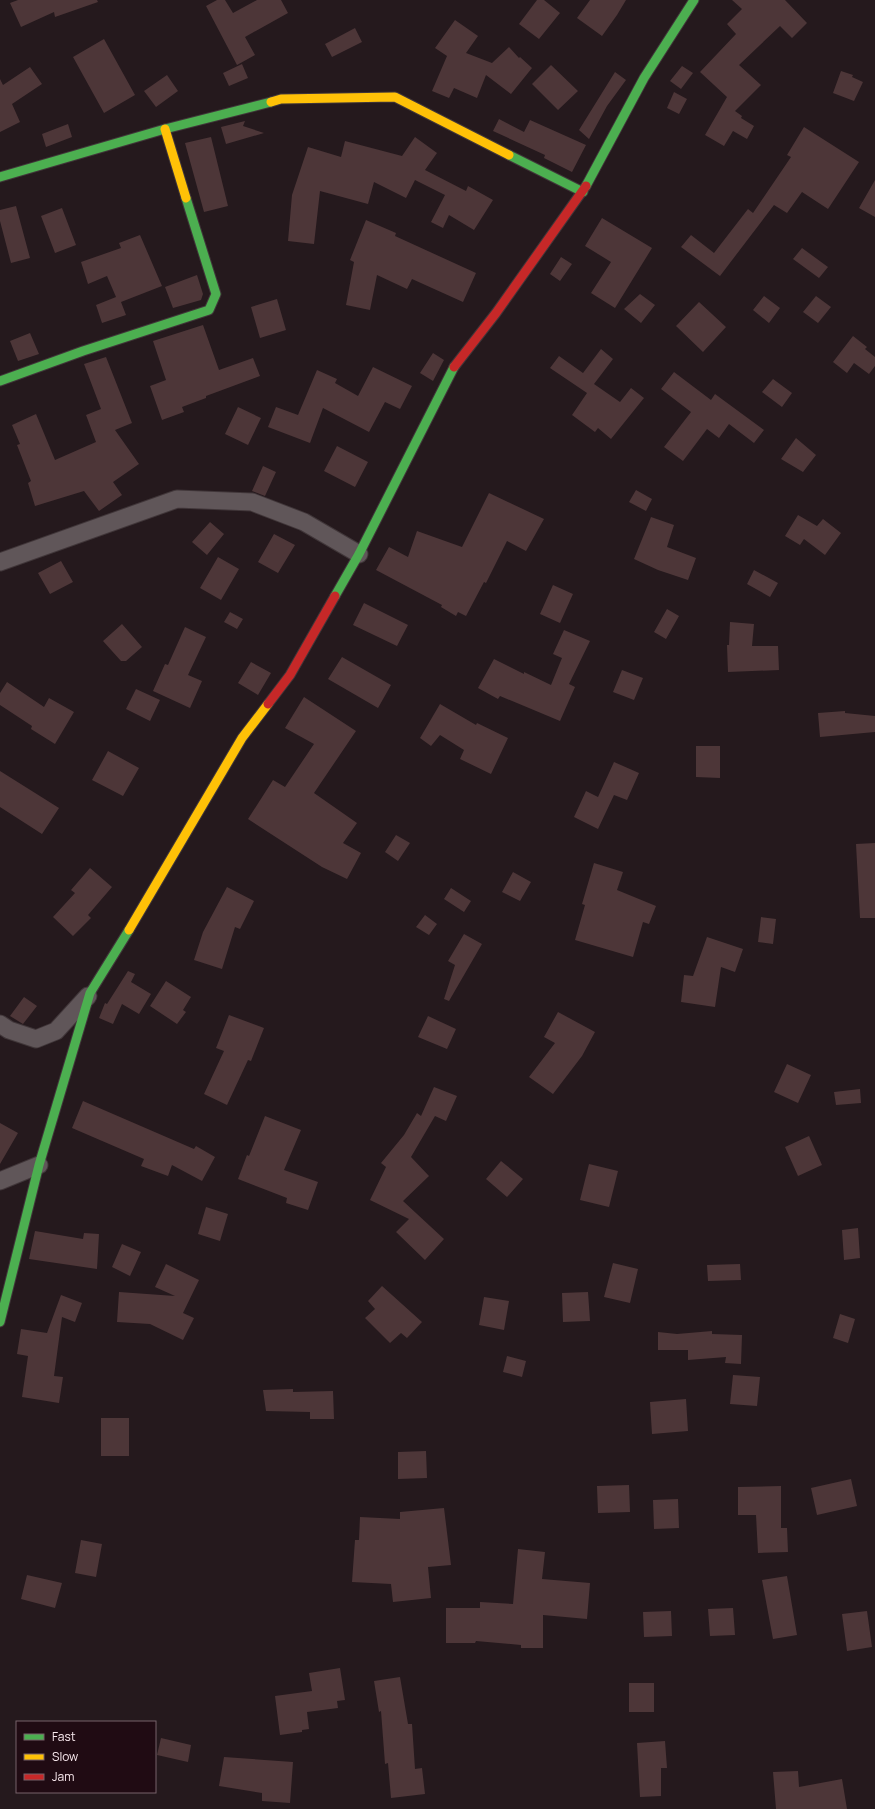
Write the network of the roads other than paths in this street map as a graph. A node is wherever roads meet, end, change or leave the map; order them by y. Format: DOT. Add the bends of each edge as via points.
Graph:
graph roads {
  1 [pos="694,0"];
  2 [pos="164,129"];
  3 [pos="0,178"];
  4 [pos="583,192"];
  5 [pos="0,381"];
  6 [pos="359,554"];
  7 [pos="0,562"];
  8 [pos="90,993"];
  9 [pos="0,1024"];
  10 [pos="39,1165"];
  11 [pos="0,1181"];
  12 [pos="0,1322"];
  1 -- 4 [label="street" via="644,78"];
  2 -- 3 [label="street"];
  2 -- 4 [label="street" via="281,99 395,97"];
  2 -- 5 [label="street" via="216,294 210,310"];
  4 -- 6 [label="street" via="455,366"];
  6 -- 7 [label="street" via="304,522 252,502 178,499"];
  6 -- 8 [label="street" via="290,675 242,738 155,889"];
  8 -- 9 [label="street" via="56,1031 36,1039 9,1030"];
  8 -- 10 [label="street"];
  10 -- 11 [label="street"];
  10 -- 12 [label="street"];
}
